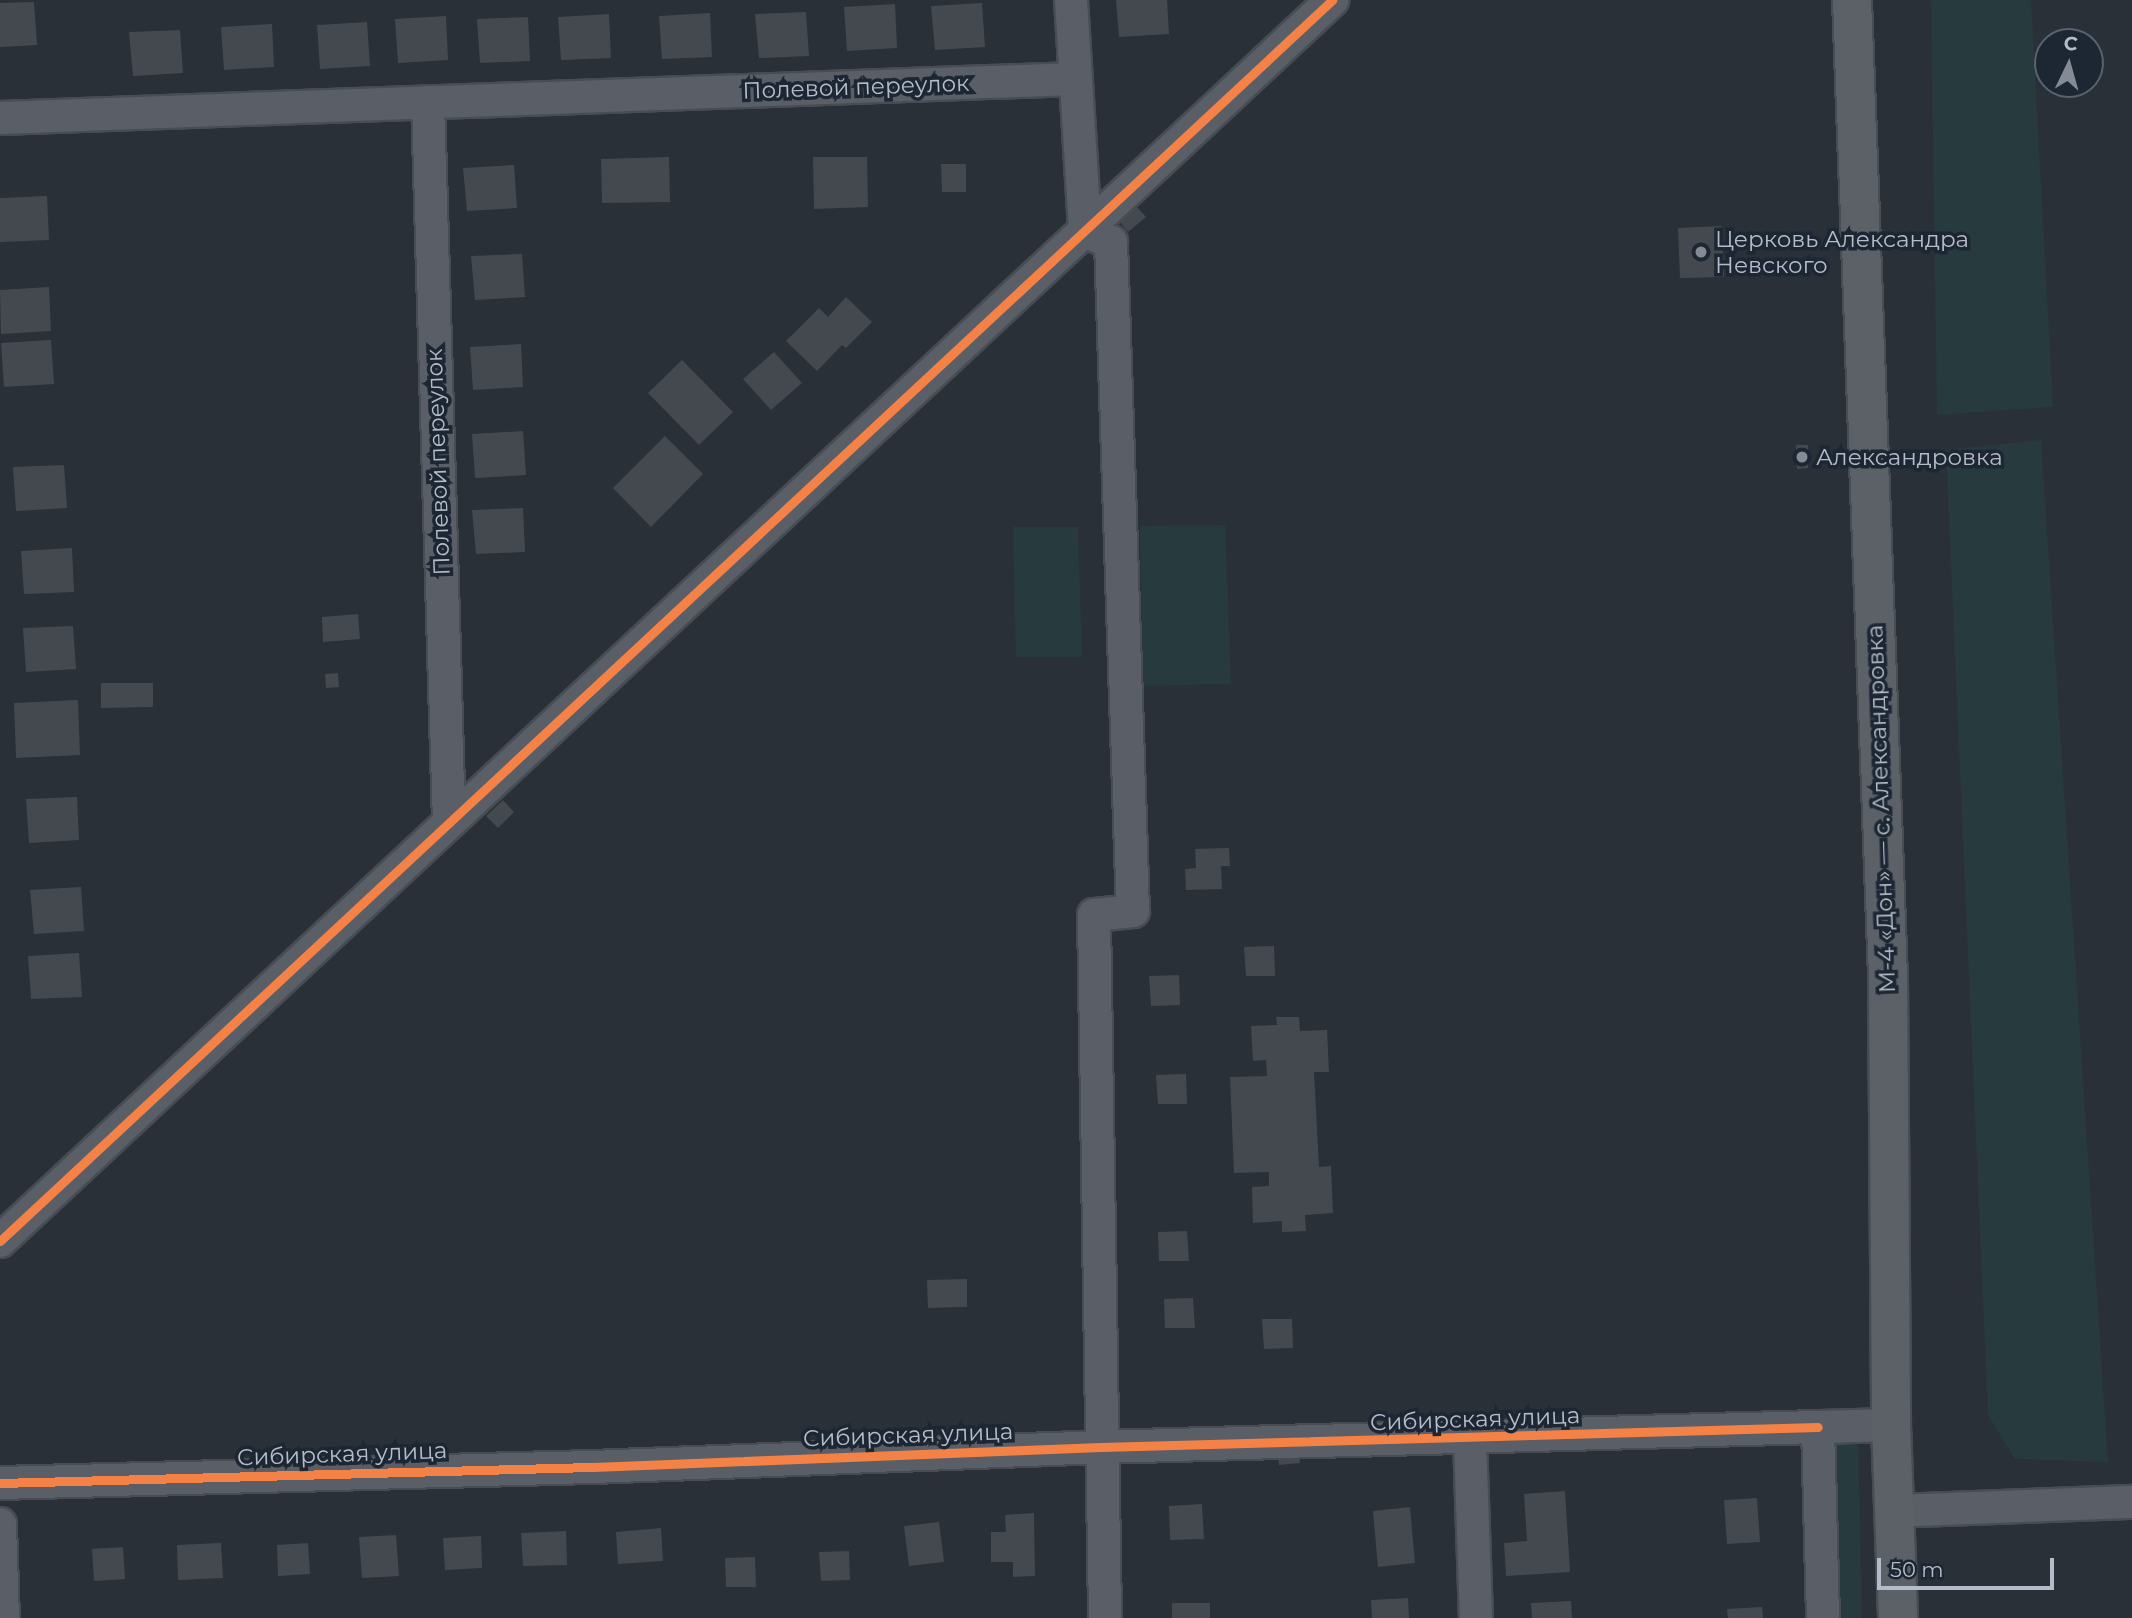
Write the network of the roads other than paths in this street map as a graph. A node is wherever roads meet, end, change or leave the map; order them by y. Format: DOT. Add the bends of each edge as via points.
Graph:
graph roads {
  1 [pos="1071,0"];
  2 [pos="1332,0"];
  3 [pos="1852,0"];
  4 [pos="1074,79"];
  5 [pos="428,102"];
  6 [pos="0,118"];
  7 [pos="1085,232"];
  8 [pos="449,821"];
  9 [pos="0,1241"];
  10 [pos="1891,1425"];
  11 [pos="1818,1427"];
  12 [pos="1471,1439"];
  13 [pos="1101,1447"];
  14 [pos="0,1483"];
  15 [pos="2132,1502"];
  16 [pos="1894,1511"];
  17 [pos="0,1524"];
  18 [pos="2,1618"];
  19 [pos="1105,1618"];
  20 [pos="1476,1618"];
  21 [pos="1823,1618"];
  22 [pos="1898,1618"];
  1 -- 4 [label="street"];
  2 -- 7 [label="street"];
  3 -- 10 [label="main road, М-4 «Дон» — с. Александровка" via="1887,965"];
  4 -- 5 [label="street, Полевой переулок"];
  4 -- 7 [label="street"];
  5 -- 6 [label="street, Полевой переулок"];
  5 -- 8 [label="street, Полевой переулок"];
  7 -- 8 [label="street"];
  7 -- 13 [label="street" via="1111,242 1133,911 1094,915"];
  8 -- 9 [label="street"];
  10 -- 11 [label="street, Сибирская улица"];
  10 -- 16 [label="main road, М-4 «Дон» — с. Александровка"];
  11 -- 12 [label="street, Сибирская улица"];
  11 -- 21 [label="street"];
  12 -- 13 [label="street, Сибирская улица"];
  12 -- 20 [label="street"];
  13 -- 14 [label="street, Сибирская улица"];
  13 -- 19 [label="street"];
  15 -- 16 [label="street"];
  16 -- 22 [label="main road, М-4 «Дон» — с. Александровка"];
  17 -- 18 [label="street"];
}
